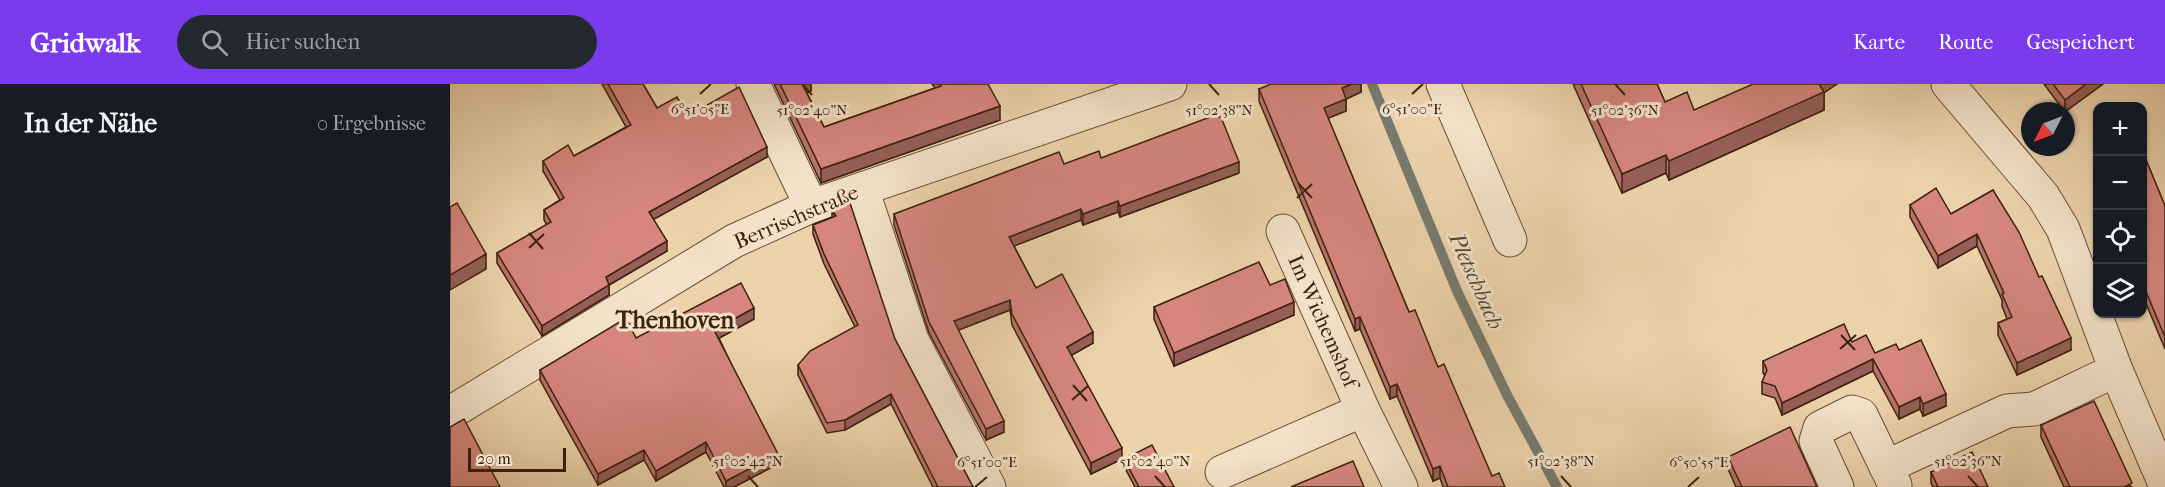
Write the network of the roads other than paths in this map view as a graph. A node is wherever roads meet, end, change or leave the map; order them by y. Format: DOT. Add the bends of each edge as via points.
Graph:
graph roads {
  1 [pos="753,84"];
  2 [pos="1170,84"];
  3 [pos="1443,84"];
  4 [pos="1948,84"];
  5 [pos="862,189"];
  6 [pos="811,206"];
  7 [pos="1283,231"];
  8 [pos="1510,240"];
  9 [pos="2116,370"];
  10 [pos="1363,410"];
  11 [pos="450,413"];
  12 [pos="1222,472"];
  13 [pos="1891,477"];
  14 [pos="2165,484"];
  15 [pos="989,487"];
  16 [pos="1401,487"];
  17 [pos="1837,487"];
  1 -- 6 [label="street"];
  2 -- 5 [label="street, Berrischstraße"];
  3 -- 8 [label="street"];
  4 -- 9 [label="street" via="2043,195 2063,229"];
  5 -- 6 [label="street, Berrischstraße"];
  5 -- 15 [label="street" via="912,340"];
  6 -- 11 [label="street, Berrischstraße" via="734,241"];
  7 -- 10 [label="street, Im Wichemshof"];
  9 -- 13 [label="street" via="2034,409 2007,411"];
  9 -- 14 [label="street"];
  10 -- 12 [label="street, Im Wichemshof"];
  10 -- 16 [label="street, Im Wichemshof"];
  13 -- 17 [label="street" via="1861,415 1852,411 1820,428 1816,441"];
}
